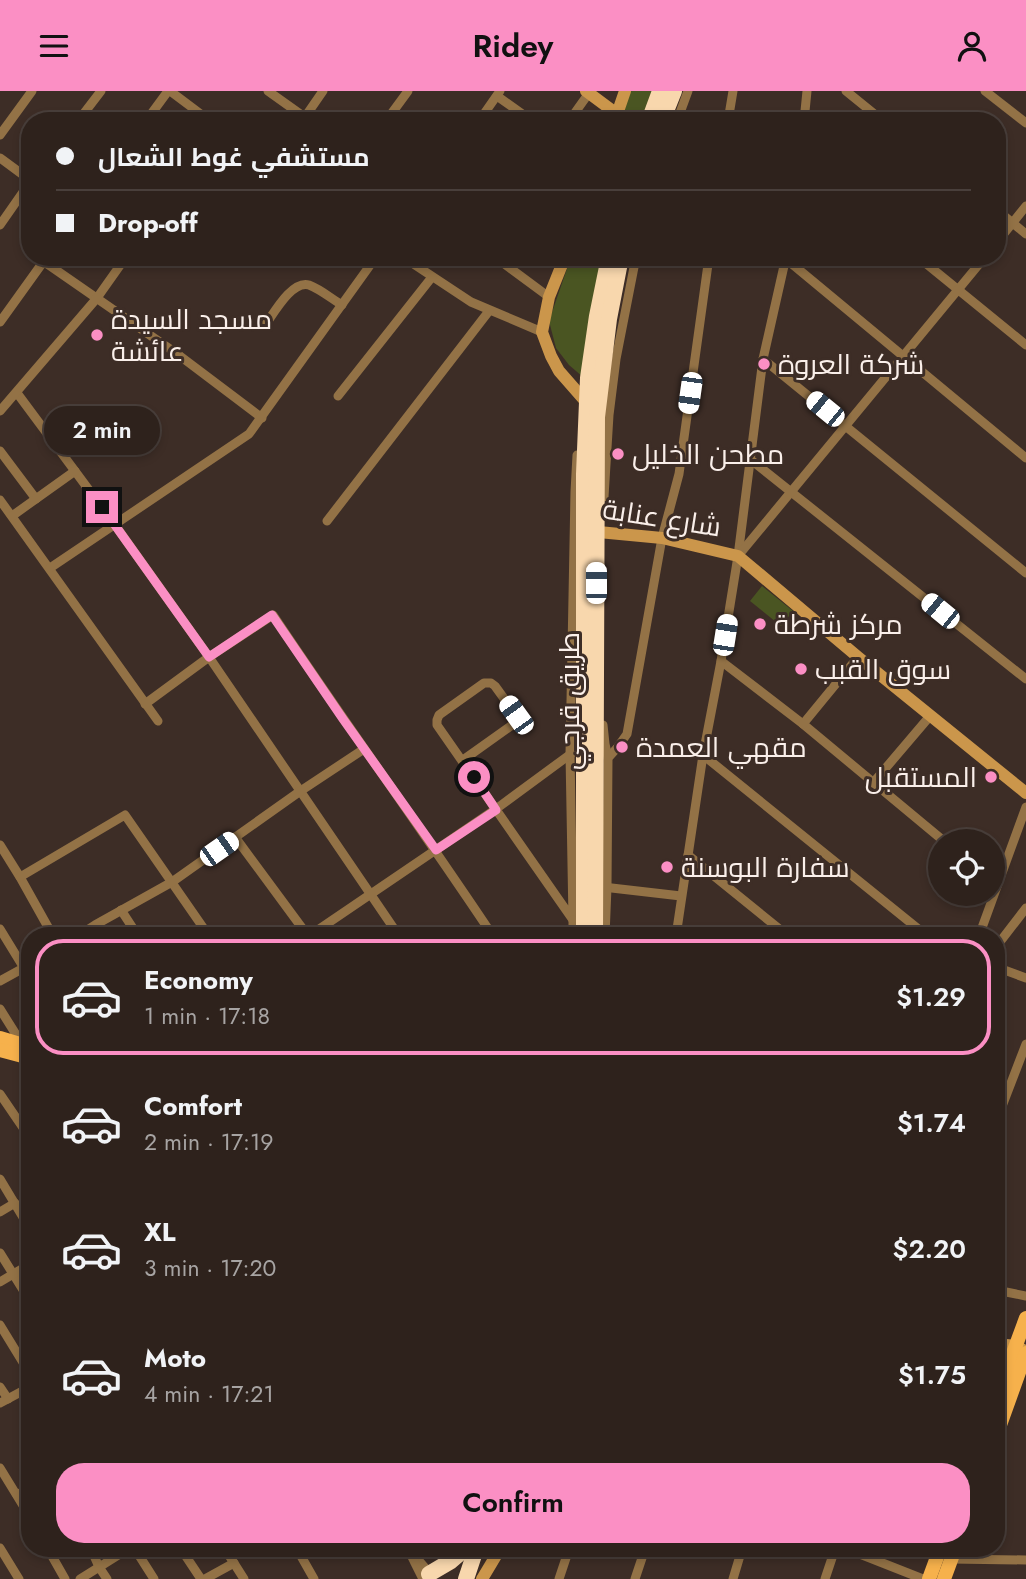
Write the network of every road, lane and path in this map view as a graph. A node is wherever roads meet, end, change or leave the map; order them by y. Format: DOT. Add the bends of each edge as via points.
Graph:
graph roads {
  1 [pos="32,91"];
  2 [pos="101,91"];
  3 [pos="169,91"];
  4 [pos="268,91"];
  5 [pos="323,91"];
  6 [pos="408,91"];
  7 [pos="625,91"];
  8 [pos="660,91"];
  9 [pos="674,91"];
  10 [pos="688,91"];
  11 [pos="733,91"];
  12 [pos="807,91"];
  13 [pos="846,91"];
  14 [pos="985,91"];
  15 [pos="588,92"];
  16 [pos="498,94"];
  17 [pos="85,112"];
  18 [pos="153,112"];
  19 [pos="198,112"];
  20 [pos="297,112"];
  21 [pos="311,112"];
  22 [pos="393,112"];
  23 [pos="485,112"];
  24 [pos="521,112"];
  25 [pos="575,112"];
  26 [pos="610,112"];
  27 [pos="618,112"];
  28 [pos="652,112"];
  29 [pos="666,112"];
  30 [pos="680,112"];
  31 [pos="730,112"];
  32 [pos="805,112"];
  33 [pos="872,112"];
  34 [pos="1026,123"];
  35 [pos="0,135"];
  36 [pos="0,158"];
  37 [pos="21,174"];
  38 [pos="21,194"];
  39 [pos="1026,206"];
  40 [pos="1006,218"];
  41 [pos="1012,223"];
  42 [pos="0,225"];
  43 [pos="1006,231"];
  44 [pos="1026,234"];
  45 [pos="40,266"];
  46 [pos="54,266"];
  47 [pos="120,266"];
  48 [pos="370,266"];
  49 [pos="416,266"];
  50 [pos="507,266"];
  51 [pos="561,266"];
  52 [pos="607,266"];
  53 [pos="619,266"];
  54 [pos="634,266"];
  55 [pos="708,266"];
  56 [pos="784,266"];
  57 [pos="796,266"];
  58 [pos="929,266"];
  59 [pos="978,266"];
  60 [pos="432,277"];
  61 [pos="958,290"];
  62 [pos="549,297"];
  63 [pos="97,298"];
  64 [pos="342,305"];
  65 [pos="489,311"];
  66 [pos="0,322"];
  67 [pos="266,324"];
  68 [pos="542,332"];
  69 [pos="1026,345"];
  70 [pos="904,356"];
  71 [pos="764,359"];
  72 [pos="17,393"];
  73 [pos="338,396"];
  74 [pos="587,403"];
  75 [pos="0,411"];
  76 [pos="262,418"];
  77 [pos="846,426"];
  78 [pos="0,451"];
  79 [pos="577,455"];
  80 [pos="1026,458"];
  81 [pos="751,460"];
  82 [pos="75,471"];
  83 [pos="791,491"];
  84 [pos="36,499"];
  85 [pos="0,500"];
  86 [pos="12,516"];
  87 [pos="327,521"];
  88 [pos="115,525"];
  89 [pos="594,531"];
  90 [pos="662,538"];
  91 [pos="738,556"];
  92 [pos="50,568"];
  93 [pos="1026,573"];
  94 [pos="209,657"];
  95 [pos="858,657"];
  96 [pos="721,661"];
  97 [pos="1026,680"];
  98 [pos="145,703"];
  99 [pos="930,716"];
  100 [pos="158,721"];
  101 [pos="803,724"];
  102 [pos="364,749"];
  103 [pos="577,750"];
  104 [pos="703,755"];
  105 [pos="608,758"];
  106 [pos="463,760"];
  107 [pos="873,783"];
  108 [pos="299,792"];
  109 [pos="1026,793"];
  110 [pos="1026,807"];
  111 [pos="496,810"];
  112 [pos="929,829"];
  113 [pos="235,837"];
  114 [pos="1,848"];
  115 [pos="436,850"];
  116 [pos="688,855"];
  117 [pos="1005,858"];
  118 [pos="20,877"];
  119 [pos="172,882"];
  120 [pos="602,887"];
  121 [pos="371,895"];
  122 [pos="681,896"];
  123 [pos="988,906"];
  124 [pos="1026,908"];
  125 [pos="121,910"];
  126 [pos="48,927"];
  127 [pos="93,927"];
  128 [pos="132,927"];
  129 [pos="203,927"];
  130 [pos="301,927"];
  131 [pos="322,927"];
  132 [pos="393,927"];
  133 [pos="487,927"];
  134 [pos="579,927"];
  135 [pos="582,927"];
  136 [pos="584,927"];
  137 [pos="604,927"];
  138 [pos="677,927"];
  139 [pos="777,927"];
  140 [pos="916,927"];
  141 [pos="982,927"];
  142 [pos="0,929"];
  143 [pos="1005,935"];
  144 [pos="21,959"];
  145 [pos="21,970"];
  146 [pos="1005,970"];
  147 [pos="1026,978"];
  148 [pos="0,981"];
  149 [pos="0,1009"];
  150 [pos="0,1038"];
  151 [pos="21,1038"];
  152 [pos="21,1044"];
  153 [pos="1026,1044"];
  154 [pos="0,1050"];
  155 [pos="21,1056"];
  156 [pos="0,1094"];
  157 [pos="1005,1099"];
  158 [pos="21,1125"];
  159 [pos="0,1179"];
  160 [pos="15,1203"];
  161 [pos="0,1212"];
  162 [pos="21,1213"];
  163 [pos="0,1253"];
  164 [pos="21,1269"];
  165 [pos="14,1274"];
  166 [pos="0,1282"];
  167 [pos="21,1286"];
  168 [pos="1005,1292"];
  169 [pos="1026,1296"];
  170 [pos="1026,1318"];
  171 [pos="0,1325"];
  172 [pos="1005,1346"];
  173 [pos="1023,1350"];
  174 [pos="21,1359"];
  175 [pos="1005,1383"];
  176 [pos="0,1387"];
  177 [pos="21,1392"];
  178 [pos="4,1401"];
  179 [pos="1005,1407"];
  180 [pos="0,1468"];
  181 [pos="21,1494"];
  182 [pos="18,1496"];
  183 [pos="21,1501"];
  184 [pos="0,1548"];
  185 [pos="53,1557"];
  186 [pos="95,1557"];
  187 [pos="115,1557"];
  188 [pos="140,1557"];
  189 [pos="187,1557"];
  190 [pos="230,1557"];
  191 [pos="302,1557"];
  192 [pos="415,1557"];
  193 [pos="456,1557"];
  194 [pos="464,1557"];
  195 [pos="473,1557"];
  196 [pos="495,1557"];
  197 [pos="566,1557"];
  198 [pos="642,1557"];
  199 [pos="740,1557"];
  200 [pos="832,1557"];
  201 [pos="867,1557"];
  202 [pos="943,1557"];
  203 [pos="946,1557"];
  204 [pos="996,1557"];
  205 [pos="1026,1560"];
  206 [pos="234,1563"];
  207 [pos="99,1567"];
  208 [pos="429,1577"];
  209 [pos="19,1579"];
  210 [pos="65,1579"];
  211 [pos="79,1579"];
  212 [pos="107,1579"];
  213 [pos="154,1579"];
  214 [pos="203,1579"];
  215 [pos="244,1579"];
  216 [pos="314,1579"];
  217 [pos="457,1579"];
  218 [pos="466,1579"];
  219 [pos="482,1579"];
  220 [pos="559,1579"];
  221 [pos="635,1579"];
  222 [pos="733,1579"];
  223 [pos="825,1579"];
  224 [pos="923,1579"];
  225 [pos="929,1579"];
  226 [pos="944,1579"];
  1 -- 35 [label="street"];
  2 -- 17 [label="street"];
  3 -- 18 [label="street"];
  3 -- 19 [label="street"];
  4 -- 20 [label="street"];
  5 -- 21 [label="street"];
  6 -- 22 [label="street"];
  7 -- 27 [label="street"];
  8 -- 28 [label="highway"];
  9 -- 29 [label="highway"];
  10 -- 30 [label="street"];
  11 -- 31 [label="street"];
  12 -- 32 [label="street"];
  13 -- 33 [label="street"];
  14 -- 34 [label="street"];
  15 -- 25 [label="street"];
  15 -- 26 [label="street"];
  16 -- 23 [label="street"];
  16 -- 24 [label="street"];
  36 -- 37 [label="street"];
  38 -- 42 [label="street"];
  39 -- 41 [label="street"];
  40 -- 41 [label="street"];
  41 -- 43 [label="street"];
  41 -- 44 [label="street"];
  45 -- 66 [label="street"];
  46 -- 63 [label="street"];
  47 -- 63 [label="street"];
  48 -- 64 [label="street"];
  49 -- 60 [label="street"];
  50 -- 62 [label="street"];
  51 -- 62 [label="street"];
  52 -- 74 [label="highway, طريق قرجي"];
  53 -- 89 [label="highway, طريق قرجي" via="597,417"];
  54 -- 89 [label="street" via="615,359"];
  55 -- 90 [label="street" via="679,474"];
  56 -- 71 [label="street"];
  57 -- 70 [label="street"];
  58 -- 61 [label="street"];
  59 -- 61 [label="street"];
  60 -- 65 [label="street"];
  60 -- 73 [label="street"];
  61 -- 69 [label="street"];
  61 -- 70 [label="street"];
  62 -- 68 [label="street"];
  63 -- 72 [label="street"];
  63 -- 76 [label="street"];
  64 -- 67 [label="street" via="302,284 289,293"];
  64 -- 76 [label="street"];
  65 -- 68 [label="street"];
  65 -- 87 [label="street"];
  68 -- 74 [label="street" via="559,370"];
  70 -- 77 [label="street"];
  70 -- 80 [label="street"];
  71 -- 77 [label="street"];
  71 -- 81 [label="street"];
  72 -- 75 [label="street"];
  72 -- 82 [label="street"];
  74 -- 89 [label="highway, طريق قرجي" via="584,474"];
  76 -- 88 [label="street" via="249,435"];
  77 -- 83 [label="street"];
  77 -- 93 [label="street"];
  78 -- 84 [label="street"];
  79 -- 103 [label="street"];
  81 -- 83 [label="street"];
  81 -- 91 [label="street"];
  82 -- 84 [label="street"];
  82 -- 88 [label="street"];
  83 -- 91 [label="street"];
  83 -- 97 [label="street"];
  84 -- 86 [label="street"];
  85 -- 86 [label="street"];
  86 -- 92 [label="street"];
  88 -- 92 [label="street"];
  88 -- 94 [label="street"];
  89 -- 90 [label="street, شارع عنابة"];
  89 -- 103 [label="highway, طريق قرجي"];
  89 -- 105 [label="street"];
  89 -- 120 [label="highway, طريق قرجي"];
  90 -- 91 [label="street, شارع عنابة"];
  90 -- 105 [label="street" via="627,734"];
  91 -- 95 [label="street, شارع عنابة"];
  91 -- 96 [label="street"];
  92 -- 98 [label="street"];
  94 -- 98 [label="street"];
  94 -- 102 [label="street" via="272,615"];
  94 -- 108 [label="street"];
  95 -- 99 [label="street, شارع عنابة"];
  95 -- 101 [label="street"];
  96 -- 101 [label="street"];
  96 -- 104 [label="street"];
  98 -- 100 [label="street"];
  99 -- 107 [label="street"];
  99 -- 109 [label="street, شارع عنابة"];
  101 -- 107 [label="street"];
  102 -- 108 [label="street"];
  102 -- 115 [label="street"];
  103 -- 111 [label="street"];
  103 -- 135 [label="highway, طريق قرجي"];
  104 -- 116 [label="street"];
  104 -- 140 [label="street"];
  105 -- 120 [label="street"];
  106 -- 106 [label="street" via="515,723 516,715 491,683 484,683 437,720"];
  106 -- 111 [label="street"];
  107 -- 112 [label="street"];
  108 -- 113 [label="street"];
  108 -- 121 [label="street"];
  110 -- 117 [label="street"];
  111 -- 115 [label="street"];
  111 -- 134 [label="street"];
  113 -- 119 [label="street"];
  113 -- 130 [label="street"];
  114 -- 118 [label="street"];
  115 -- 121 [label="street"];
  115 -- 133 [label="street"];
  116 -- 122 [label="street"];
  116 -- 139 [label="street"];
  118 -- 119 [label="street" via="125,815"];
  118 -- 126 [label="street"];
  119 -- 125 [label="street"];
  119 -- 129 [label="street"];
  120 -- 122 [label="street"];
  120 -- 136 [label="highway, طريق قرجي"];
  120 -- 137 [label="street"];
  121 -- 131 [label="street"];
  121 -- 132 [label="street"];
  122 -- 138 [label="street"];
  123 -- 141 [label="street"];
  124 -- 143 [label="street"];
  125 -- 127 [label="street"];
  125 -- 128 [label="street"];
  142 -- 144 [label="street"];
  145 -- 148 [label="street"];
  146 -- 147 [label="street"];
  149 -- 151 [label="street"];
  150 -- 152 [label="main road"];
  153 -- 157 [label="street"];
  154 -- 155 [label="main road"];
  156 -- 158 [label="street"];
  159 -- 160 [label="street"];
  160 -- 161 [label="street"];
  160 -- 162 [label="street"];
  163 -- 165 [label="street"];
  164 -- 165 [label="street"];
  165 -- 166 [label="street"];
  165 -- 167 [label="street"];
  168 -- 169 [label="street"];
  170 -- 173 [label="main road"];
  171 -- 174 [label="street"];
  172 -- 173 [label="street"];
  173 -- 175 [label="main road"];
  173 -- 179 [label="main road"];
  176 -- 178 [label="street"];
  177 -- 178 [label="street"];
  180 -- 182 [label="street"];
  181 -- 182 [label="street"];
  182 -- 183 [label="street"];
  184 -- 209 [label="street"];
  185 -- 210 [label="street"];
  186 -- 207 [label="street"];
  187 -- 207 [label="street"];
  188 -- 213 [label="street"];
  189 -- 214 [label="street"];
  190 -- 206 [label="street"];
  191 -- 216 [label="street"];
  192 -- 208 [label="street"];
  193 -- 208 [label="highway"];
  194 -- 217 [label="highway"];
  195 -- 218 [label="highway"];
  196 -- 219 [label="street"];
  197 -- 220 [label="street"];
  198 -- 221 [label="street"];
  199 -- 222 [label="street"];
  200 -- 223 [label="street"];
  201 -- 224 [label="street"];
  202 -- 225 [label="main road"];
  203 -- 226 [label="main road"];
  204 -- 205 [label="street"];
  206 -- 214 [label="street"];
  206 -- 215 [label="street"];
  207 -- 211 [label="street"];
  207 -- 212 [label="street"];
}
